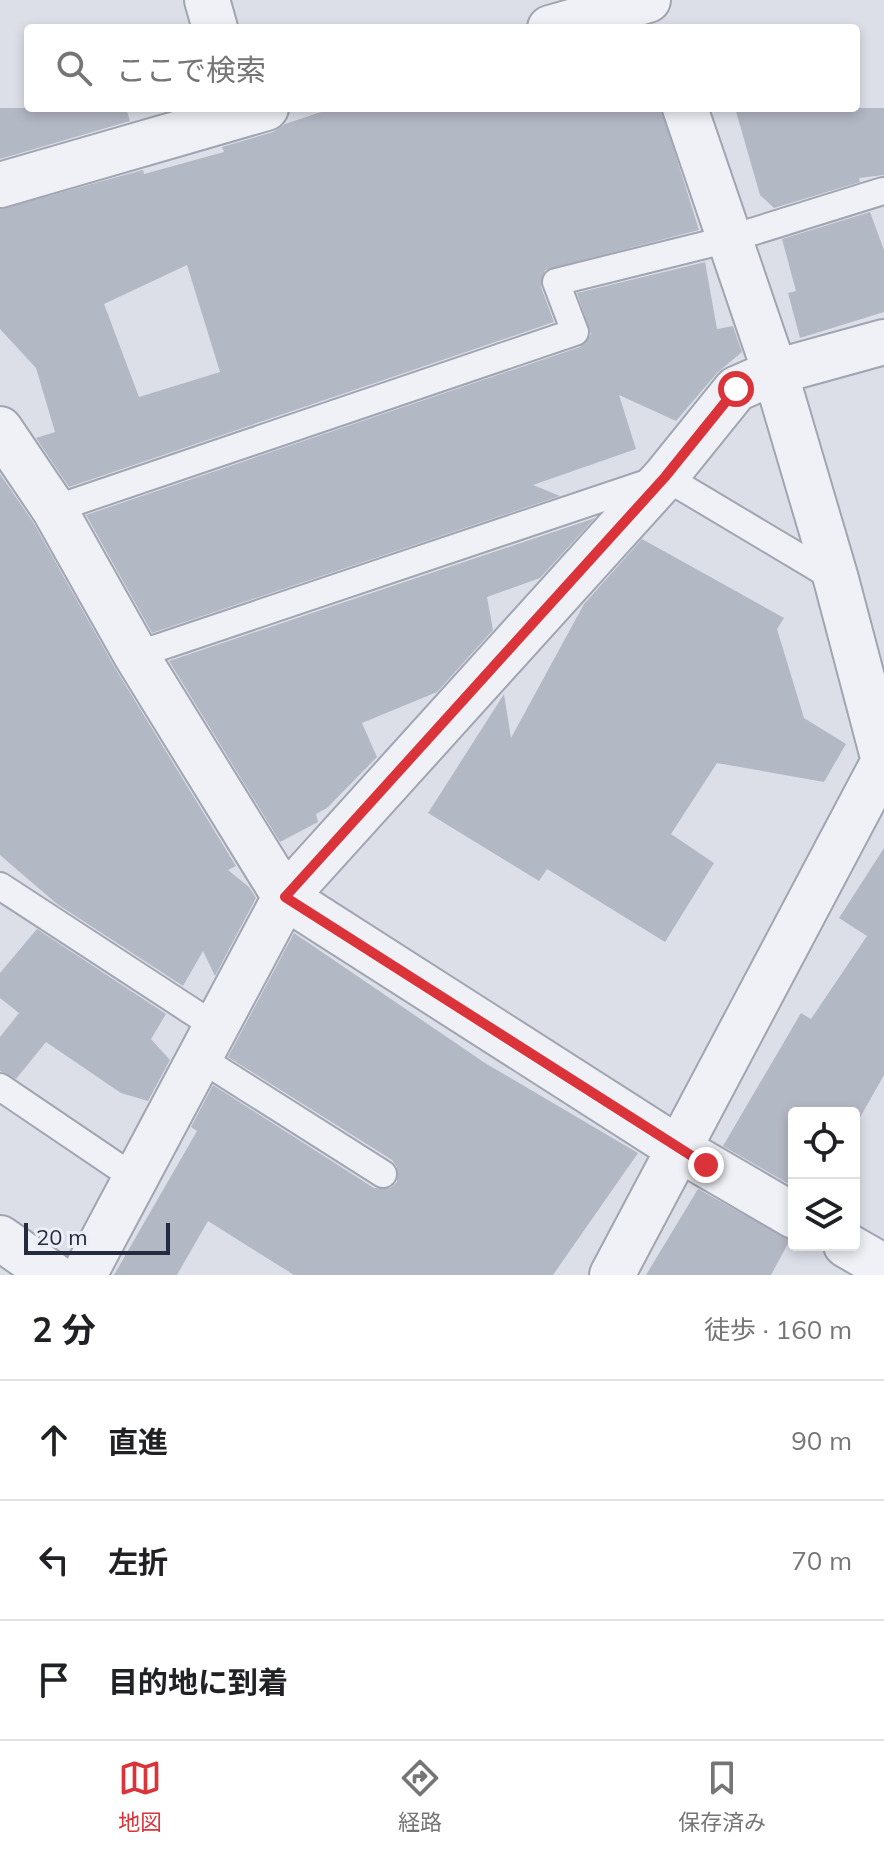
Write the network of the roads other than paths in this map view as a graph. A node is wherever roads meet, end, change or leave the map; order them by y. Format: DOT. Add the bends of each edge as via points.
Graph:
graph roads {
  1 [pos="207,0"];
  2 [pos="648,0"];
  3 [pos="214,24"];
  4 [pos="564,24"];
  5 [pos="657,24"];
  6 [pos="242,112"];
  7 [pos="686,112"];
  8 [pos="0,185"];
  9 [pos="883,191"];
  10 [pos="729,239"];
  11 [pos="884,342"];
  12 [pos="775,372"];
  13 [pos="0,429"];
  14 [pos="665,477"];
  15 [pos="54,509"];
  16 [pos="836,579"];
  17 [pos="136,655"];
  18 [pos="884,761"];
  19 [pos="0,886"];
  20 [pos="285,897"];
  21 [pos="208,1042"];
  22 [pos="0,1087"];
  23 [pos="679,1149"];
  24 [pos="383,1174"];
  25 [pos="136,1179"];
  26 [pos="788,1213"];
  27 [pos="0,1238"];
  28 [pos="856,1251"];
  29 [pos="884,1267"];
  30 [pos="53,1275"];
  31 [pos="84,1275"];
  32 [pos="612,1275"];
  1 -- 3 [label="street"];
  2 -- 4 [label="street"];
  2 -- 5 [label="street"];
  6 -- 8 [label="street"];
  7 -- 10 [label="street"];
  9 -- 10 [label="lane"];
  10 -- 12 [label="street"];
  10 -- 15 [label="lane" via="556,282 575,332"];
  11 -- 12 [label="street"];
  12 -- 14 [label="street" via="736,389"];
  12 -- 16 [label="street"];
  13 -- 15 [label="street"];
  14 -- 16 [label="lane"];
  14 -- 17 [label="lane"];
  14 -- 20 [label="street"];
  15 -- 17 [label="street"];
  16 -- 18 [label="street"];
  17 -- 20 [label="street"];
  18 -- 23 [label="street"];
  19 -- 21 [label="lane"];
  20 -- 21 [label="street"];
  20 -- 23 [label="street"];
  21 -- 24 [label="lane"];
  21 -- 25 [label="street"];
  22 -- 25 [label="lane"];
  23 -- 26 [label="street"];
  23 -- 32 [label="street"];
  25 -- 31 [label="street"];
  27 -- 30 [label="street"];
  28 -- 29 [label="street"];
}
